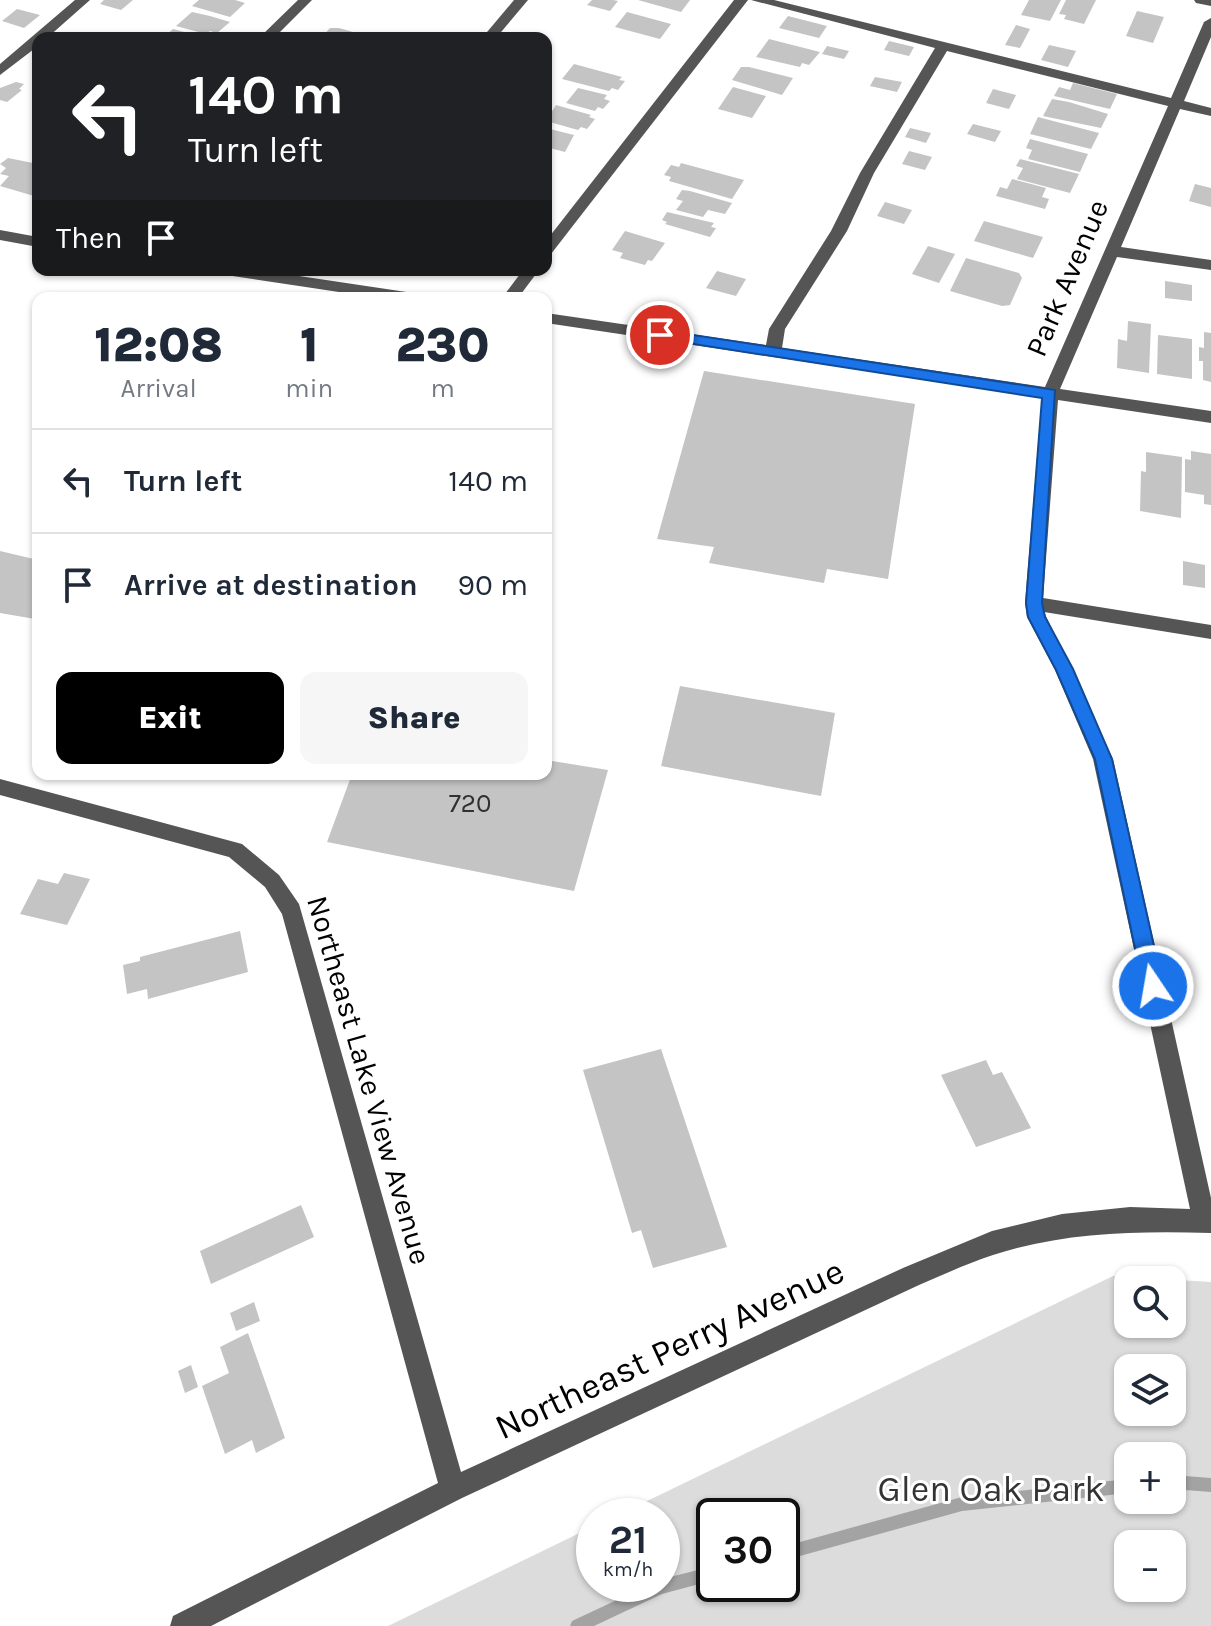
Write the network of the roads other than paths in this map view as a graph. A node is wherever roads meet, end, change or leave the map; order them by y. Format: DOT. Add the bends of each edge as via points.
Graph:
graph roads {
  1 [pos="83,0"];
  2 [pos="305,0"];
  3 [pos="521,0"];
  4 [pos="741,0"];
  5 [pos="758,0"];
  6 [pos="1201,0"];
  7 [pos="1211,2"];
  8 [pos="1211,22"];
  9 [pos="45,32"];
  10 [pos="272,32"];
  11 [pos="494,32"];
  12 [pos="32,43"];
  13 [pos="942,47"];
  14 [pos="0,71"];
  15 [pos="1175,104"];
  16 [pos="1211,112"];
  17 [pos="0,235"];
  18 [pos="32,241"];
  19 [pos="552,243"];
  20 [pos="1112,251"];
  21 [pos="1211,265"];
  22 [pos="296,276"];
  23 [pos="381,292"];
  24 [pos="552,319"];
  25 [pos="773,352"];
  26 [pos="1050,394"];
  27 [pos="1211,417"];
  28 [pos="1034,603"];
  29 [pos="1211,632"];
  30 [pos="0,787"];
  31 [pos="1208,1220"];
  32 [pos="453,1489"];
  33 [pos="183,1626"];
  1 -- 9 [label="street"];
  2 -- 10 [label="street"];
  3 -- 11 [label="street"];
  4 -- 19 [label="street"];
  5 -- 13 [label="street"];
  6 -- 7 [label="street"];
  8 -- 15 [label="street, Park Avenue"];
  12 -- 14 [label="street"];
  13 -- 15 [label="street"];
  13 -- 25 [label="street" via="839,231 777,329"];
  15 -- 16 [label="street"];
  15 -- 20 [label="street, Park Avenue"];
  17 -- 18 [label="street"];
  20 -- 21 [label="street"];
  20 -- 26 [label="street, Park Avenue"];
  22 -- 23 [label="street"];
  24 -- 25 [label="street"];
  25 -- 26 [label="street"];
  26 -- 27 [label="street"];
  26 -- 28 [label="street, Park Avenue"];
  28 -- 29 [label="street"];
  28 -- 31 [label="street, Park Avenue" via="1103,759"];
  30 -- 32 [label="street, Northeast Lake View Avenue" via="235,850 272,881 292,911"];
  31 -- 32 [label="street, Northeast Perry Avenue" via="1130,1219 1062,1226 992,1243"];
  32 -- 33 [label="street, Northeast Perry Avenue"];
}
